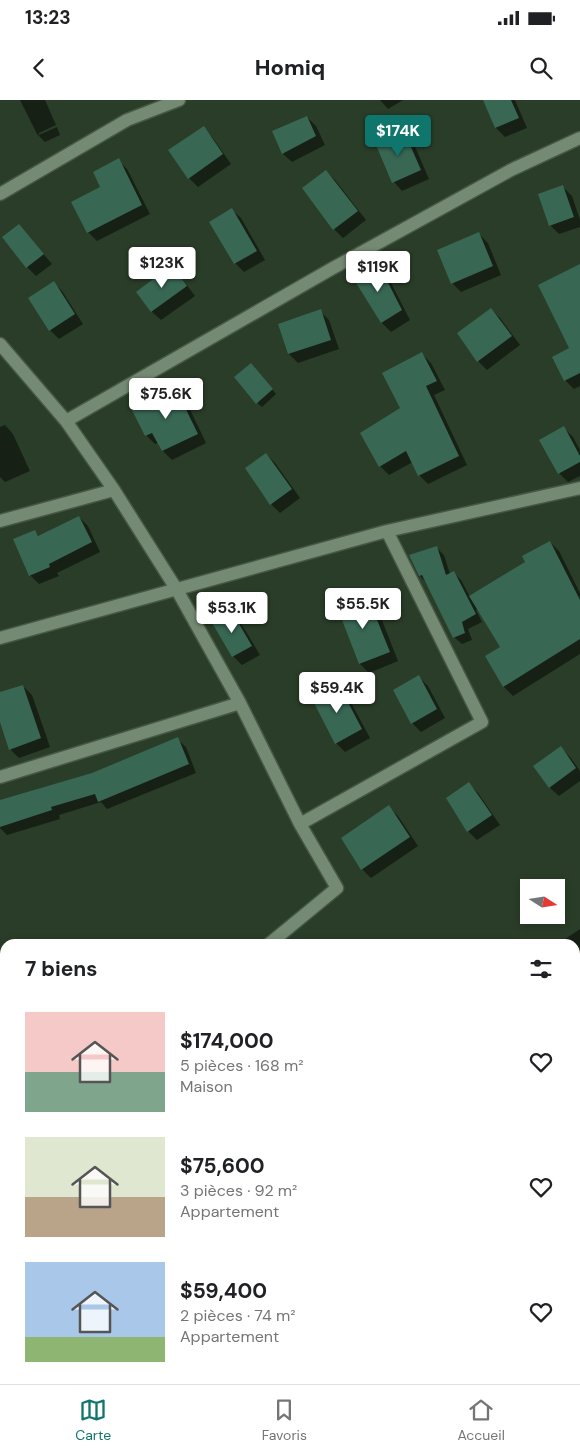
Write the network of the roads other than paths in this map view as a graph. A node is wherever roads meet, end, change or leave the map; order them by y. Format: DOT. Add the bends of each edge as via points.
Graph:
graph roads {
  1 [pos="179,100"];
  2 [pos="580,138"];
  3 [pos="0,194"];
  4 [pos="0,344"];
  5 [pos="66,421"];
  6 [pos="580,488"];
  7 [pos="114,490"];
  8 [pos="0,522"];
  9 [pos="387,531"];
  10 [pos="177,590"];
  11 [pos="0,638"];
  12 [pos="240,703"];
  13 [pos="0,777"];
  14 [pos="300,824"];
  15 [pos="275,939"];
  1 -- 3 [label="street" via="127,120"];
  2 -- 5 [label="street" via="511,170 333,268"];
  4 -- 5 [label="street"];
  5 -- 7 [label="street"];
  6 -- 9 [label="street"];
  7 -- 8 [label="street"];
  7 -- 10 [label="street"];
  9 -- 10 [label="street"];
  9 -- 14 [label="street" via="482,722"];
  10 -- 11 [label="street"];
  10 -- 12 [label="street"];
  12 -- 13 [label="street"];
  12 -- 14 [label="street"];
  14 -- 15 [label="street" via="337,888"];
}
